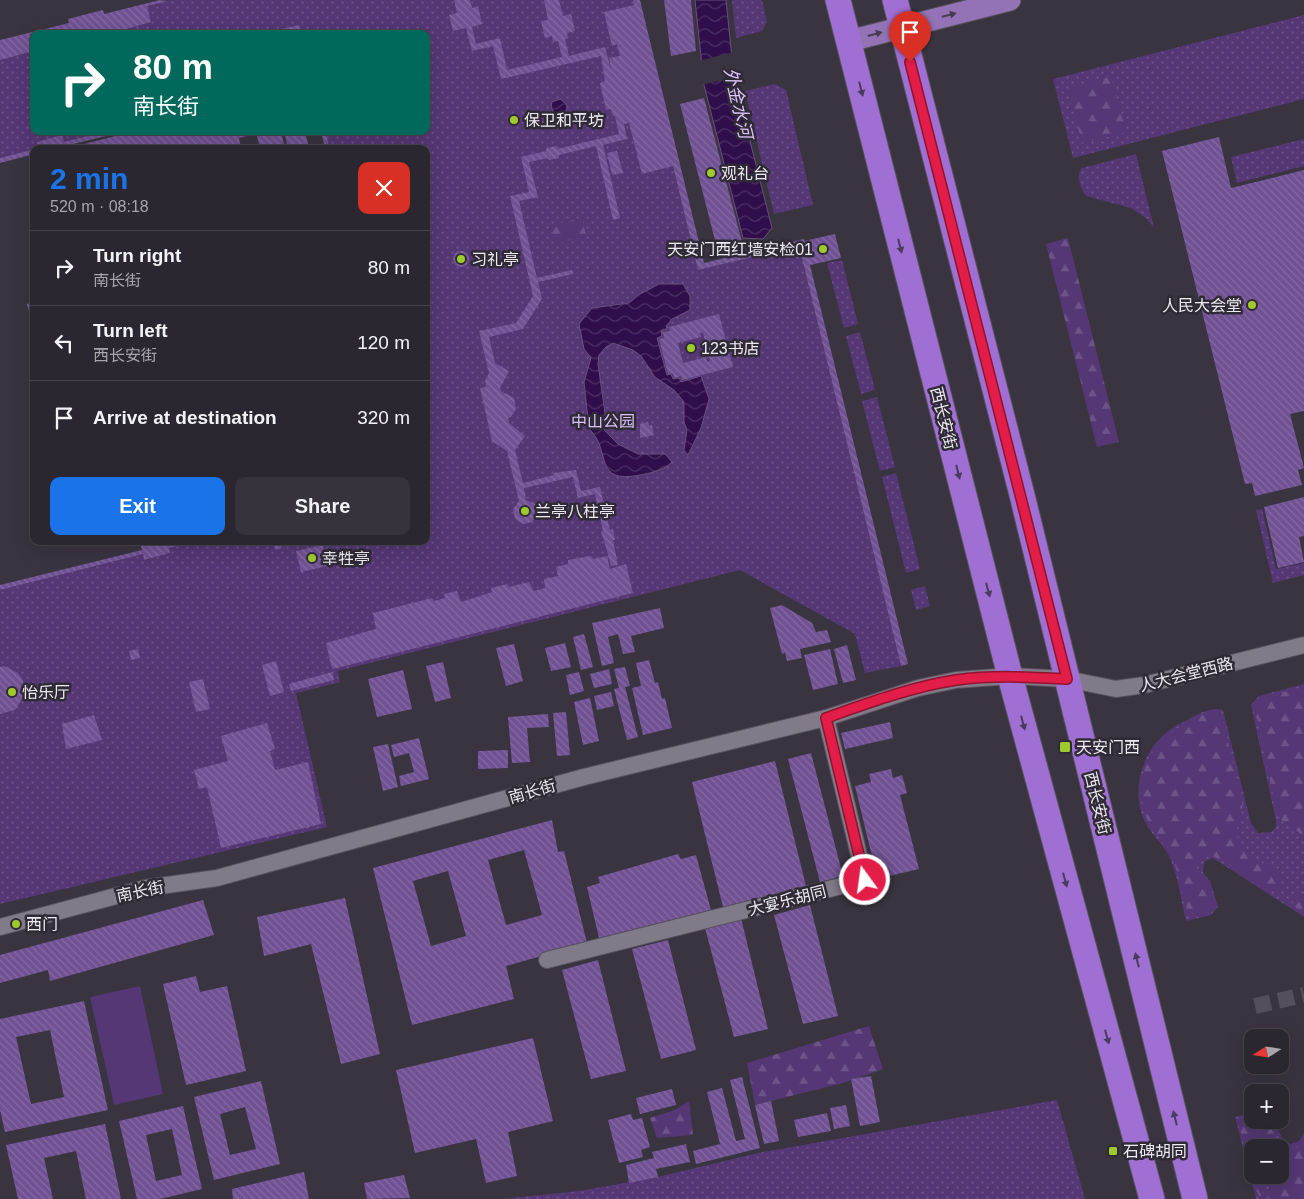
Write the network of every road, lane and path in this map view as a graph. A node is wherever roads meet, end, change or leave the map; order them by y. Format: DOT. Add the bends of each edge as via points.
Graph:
graph roads {
  1 [pos="838,0"];
  2 [pos="895,0"];
  3 [pos="1010,0"];
  4 [pos="902,27"];
  5 [pos="849,42"];
  6 [pos="1304,644"];
  7 [pos="1010,676"];
  8 [pos="1067,679"];
  9 [pos="826,718"];
  10 [pos="0,927"];
  11 [pos="547,960"];
  12 [pos="1152,1199"];
  13 [pos="1195,1199"];
  1 -- 5 [label="highway, 西长安街"];
  2 -- 4 [label="highway, 西长安街"];
  4 -- 3 [label="main road, one-way"];
  5 -- 4 [label="main road, one-way"];
  4 -- 8 [label="highway, 西长安街"];
  5 -- 7 [label="highway, 西长安街, one-way"];
  6 -- 8 [label="street, 人大会堂西路" via="1144,685 1116,689"];
  7 -- 8 [label="street, 南长街"];
  7 -- 9 [label="street, 南长街" via="956,680 918,688"];
  7 -- 12 [label="highway, 西长安街, one-way"];
  13 -- 8 [label="highway, 西长安街, one-way"];
  9 -- 10 [label="street, 南长街" via="584,776 217,878 146,888"];
  9 -- 11 [label="street, 大宴乐胡同" via="865,880"];
}
